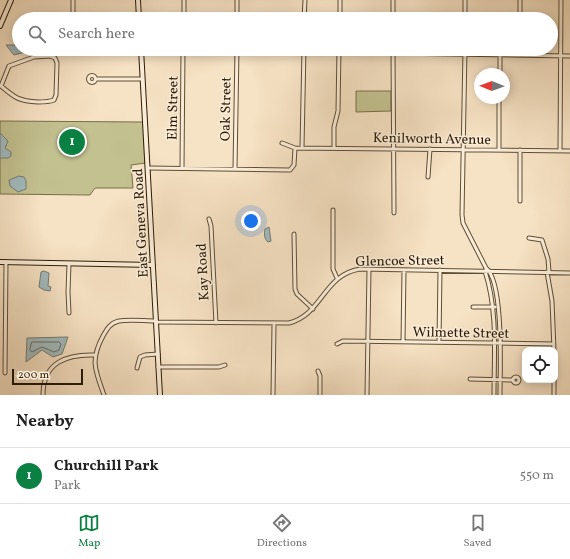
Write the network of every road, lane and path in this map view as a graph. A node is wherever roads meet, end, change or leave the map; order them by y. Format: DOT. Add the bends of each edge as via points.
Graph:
graph roads {
  1 [pos="11,0"];
  2 [pos="73,0"];
  3 [pos="138,0"];
  4 [pos="184,0"];
  5 [pos="237,0"];
  6 [pos="305,0"];
  7 [pos="340,0"];
  8 [pos="393,0"];
  9 [pos="465,0"];
  10 [pos="520,0"];
  11 [pos="561,0"];
  12 [pos="73,12"];
  13 [pos="139,12"];
  14 [pos="184,12"];
  15 [pos="237,12"];
  16 [pos="304,12"];
  17 [pos="340,12"];
  18 [pos="393,12"];
  19 [pos="465,12"];
  20 [pos="520,12"];
  21 [pos="0,26"];
  22 [pos="141,56"];
  23 [pos="183,56"];
  24 [pos="237,56"];
  25 [pos="304,56"];
  26 [pos="339,56"];
  27 [pos="393,56"];
  28 [pos="465,56"];
  29 [pos="500,56"];
  30 [pos="558,56"];
  31 [pos="561,56"];
  32 [pos="570,56"];
  33 [pos="500,68"];
  34 [pos="96,79"];
  35 [pos="142,79"];
  36 [pos="0,86"];
  37 [pos="500,104"];
  38 [pos="282,143"];
  39 [pos="302,147"];
  40 [pos="334,147"];
  41 [pos="295,148"];
  42 [pos="393,148"];
  43 [pos="430,149"];
  44 [pos="464,150"];
  45 [pos="499,150"];
  46 [pos="520,150"];
  47 [pos="560,151"];
  48 [pos="570,151"];
  49 [pos="148,168"];
  50 [pos="182,168"];
  51 [pos="235,169"];
  52 [pos="428,177"];
  53 [pos="520,201"];
  54 [pos="334,210"];
  55 [pos="394,212"];
  56 [pos="208,219"];
  57 [pos="294,234"];
  58 [pos="529,238"];
  59 [pos="0,262"];
  60 [pos="6,262"];
  61 [pos="69,264"];
  62 [pos="153,265"];
  63 [pos="369,269"];
  64 [pos="404,270"];
  65 [pos="440,270"];
  66 [pos="485,271"];
  67 [pos="490,271"];
  68 [pos="547,272"];
  69 [pos="570,273"];
  70 [pos="337,278"];
  71 [pos="498,306"];
  72 [pos="473,307"];
  73 [pos="493,307"];
  74 [pos="313,309"];
  75 [pos="70,313"];
  76 [pos="156,322"];
  77 [pos="216,323"];
  78 [pos="274,324"];
  79 [pos="368,342"];
  80 [pos="403,342"];
  81 [pos="439,342"];
  82 [pos="494,343"];
  83 [pos="499,343"];
  84 [pos="337,344"];
  85 [pos="554,344"];
  86 [pos="158,354"];
  87 [pos="95,355"];
  88 [pos="225,365"];
  89 [pos="158,367"];
  90 [pos="137,368"];
  91 [pos="318,371"];
  92 [pos="5,373"];
  93 [pos="470,379"];
  94 [pos="494,379"];
  95 [pos="500,379"];
  96 [pos="513,380"];
  97 [pos="554,383"];
  98 [pos="43,395"];
  99 [pos="104,395"];
  100 [pos="160,395"];
  101 [pos="273,395"];
  102 [pos="320,395"];
  103 [pos="367,395"];
  104 [pos="494,395"];
  105 [pos="500,395"];
  106 [pos="554,395"];
  1 -- 21 [label="main road"];
  2 -- 12 [label="street"];
  3 -- 13 [label="main road"];
  4 -- 14 [label="street"];
  5 -- 15 [label="street"];
  6 -- 16 [label="street"];
  7 -- 17 [label="street"];
  8 -- 18 [label="street"];
  9 -- 19 [label="street"];
  10 -- 20 [label="street"];
  11 -- 31 [label="street"];
  22 -- 35 [label="main road, East Geneva Road"];
  23 -- 50 [label="street, Elm Street"];
  24 -- 51 [label="street, Oak Street"];
  25 -- 39 [label="street"];
  26 -- 40 [label="street" via="338,111 334,128"];
  27 -- 42 [label="street"];
  28 -- 44 [label="street"];
  29 -- 33 [label="street"];
  30 -- 31 [label="street"];
  31 -- 32 [label="street"];
  31 -- 47 [label="street"];
  34 -- 35 [label="street"];
  35 -- 49 [label="main road, East Geneva Road"];
  36 -- 36 [label="street" via="22,101 54,100 57,63 55,58 37,57 15,62 9,66"];
  37 -- 45 [label="street"];
  38 -- 41 [label="street"];
  39 -- 40 [label="street, Kenilworth Avenue"];
  39 -- 41 [label="street, Kenilworth Avenue"];
  40 -- 42 [label="street, Kenilworth Avenue"];
  41 -- 51 [label="street" via="292,169"];
  42 -- 43 [label="street, Kenilworth Avenue"];
  42 -- 55 [label="street"];
  43 -- 44 [label="street, Kenilworth Avenue"];
  43 -- 52 [label="street"];
  44 -- 45 [label="street, Kenilworth Avenue"];
  44 -- 67 [label="street" via="463,223 486,268"];
  45 -- 46 [label="street, Kenilworth Avenue"];
  46 -- 47 [label="street, Kenilworth Avenue"];
  46 -- 53 [label="street"];
  47 -- 48 [label="street, Kenilworth Avenue"];
  49 -- 50 [label="street"];
  49 -- 62 [label="main road, East Geneva Road"];
  50 -- 51 [label="street"];
  54 -- 70 [label="street" via="333,269"];
  56 -- 77 [label="street, Kay Road" via="211,226"];
  57 -- 74 [label="street" via="294,289"];
  58 -- 68 [label="street" via="542,240 548,259"];
  59 -- 60 [label="main road"];
  60 -- 61 [label="main road"];
  60 -- 92 [label="street"];
  61 -- 62 [label="main road"];
  61 -- 75 [label="street"];
  62 -- 76 [label="main road, East Geneva Road"];
  63 -- 64 [label="street, Glencoe Street"];
  63 -- 70 [label="street, Glencoe Street" via="353,271"];
  63 -- 79 [label="street"];
  64 -- 65 [label="street, Glencoe Street"];
  64 -- 80 [label="street"];
  65 -- 66 [label="street, Glencoe Street"];
  65 -- 81 [label="street"];
  66 -- 67 [label="street, Glencoe Street"];
  66 -- 73 [label="street"];
  67 -- 68 [label="street, Glencoe Street"];
  67 -- 71 [label="street"];
  68 -- 69 [label="street, Glencoe Street"];
  68 -- 85 [label="street" via="552,302"];
  70 -- 74 [label="street, Glencoe Street"];
  71 -- 73 [label="street"];
  71 -- 83 [label="street"];
  72 -- 73 [label="street"];
  73 -- 82 [label="street"];
  74 -- 78 [label="street, Glencoe Street" via="296,321"];
  76 -- 77 [label="street, Glencoe Street"];
  76 -- 86 [label="main road, East Geneva Road"];
  76 -- 87 [label="street, Glencoe Street" via="121,321 110,325"];
  77 -- 78 [label="street, Glencoe Street"];
  78 -- 101 [label="street"];
  79 -- 80 [label="street, Wilmette Street"];
  79 -- 84 [label="street, Wilmette Street" via="343,341"];
  79 -- 103 [label="street"];
  80 -- 81 [label="street, Wilmette Street"];
  81 -- 82 [label="street, Wilmette Street"];
  82 -- 83 [label="street, Wilmette Street"];
  82 -- 94 [label="street"];
  83 -- 85 [label="street, Wilmette Street"];
  83 -- 95 [label="street"];
  86 -- 89 [label="main road, East Geneva Road"];
  86 -- 90 [label="street" via="140,357"];
  87 -- 98 [label="street" via="72,356 55,365 46,378"];
  87 -- 99 [label="street" via="95,369"];
  88 -- 89 [label="street"];
  89 -- 100 [label="main road, East Geneva Road"];
  91 -- 102 [label="street"];
  93 -- 94 [label="street"];
  94 -- 95 [label="street"];
  94 -- 104 [label="street"];
  95 -- 96 [label="street"];
  95 -- 105 [label="street"];
  97 -- 106 [label="street"];
}
